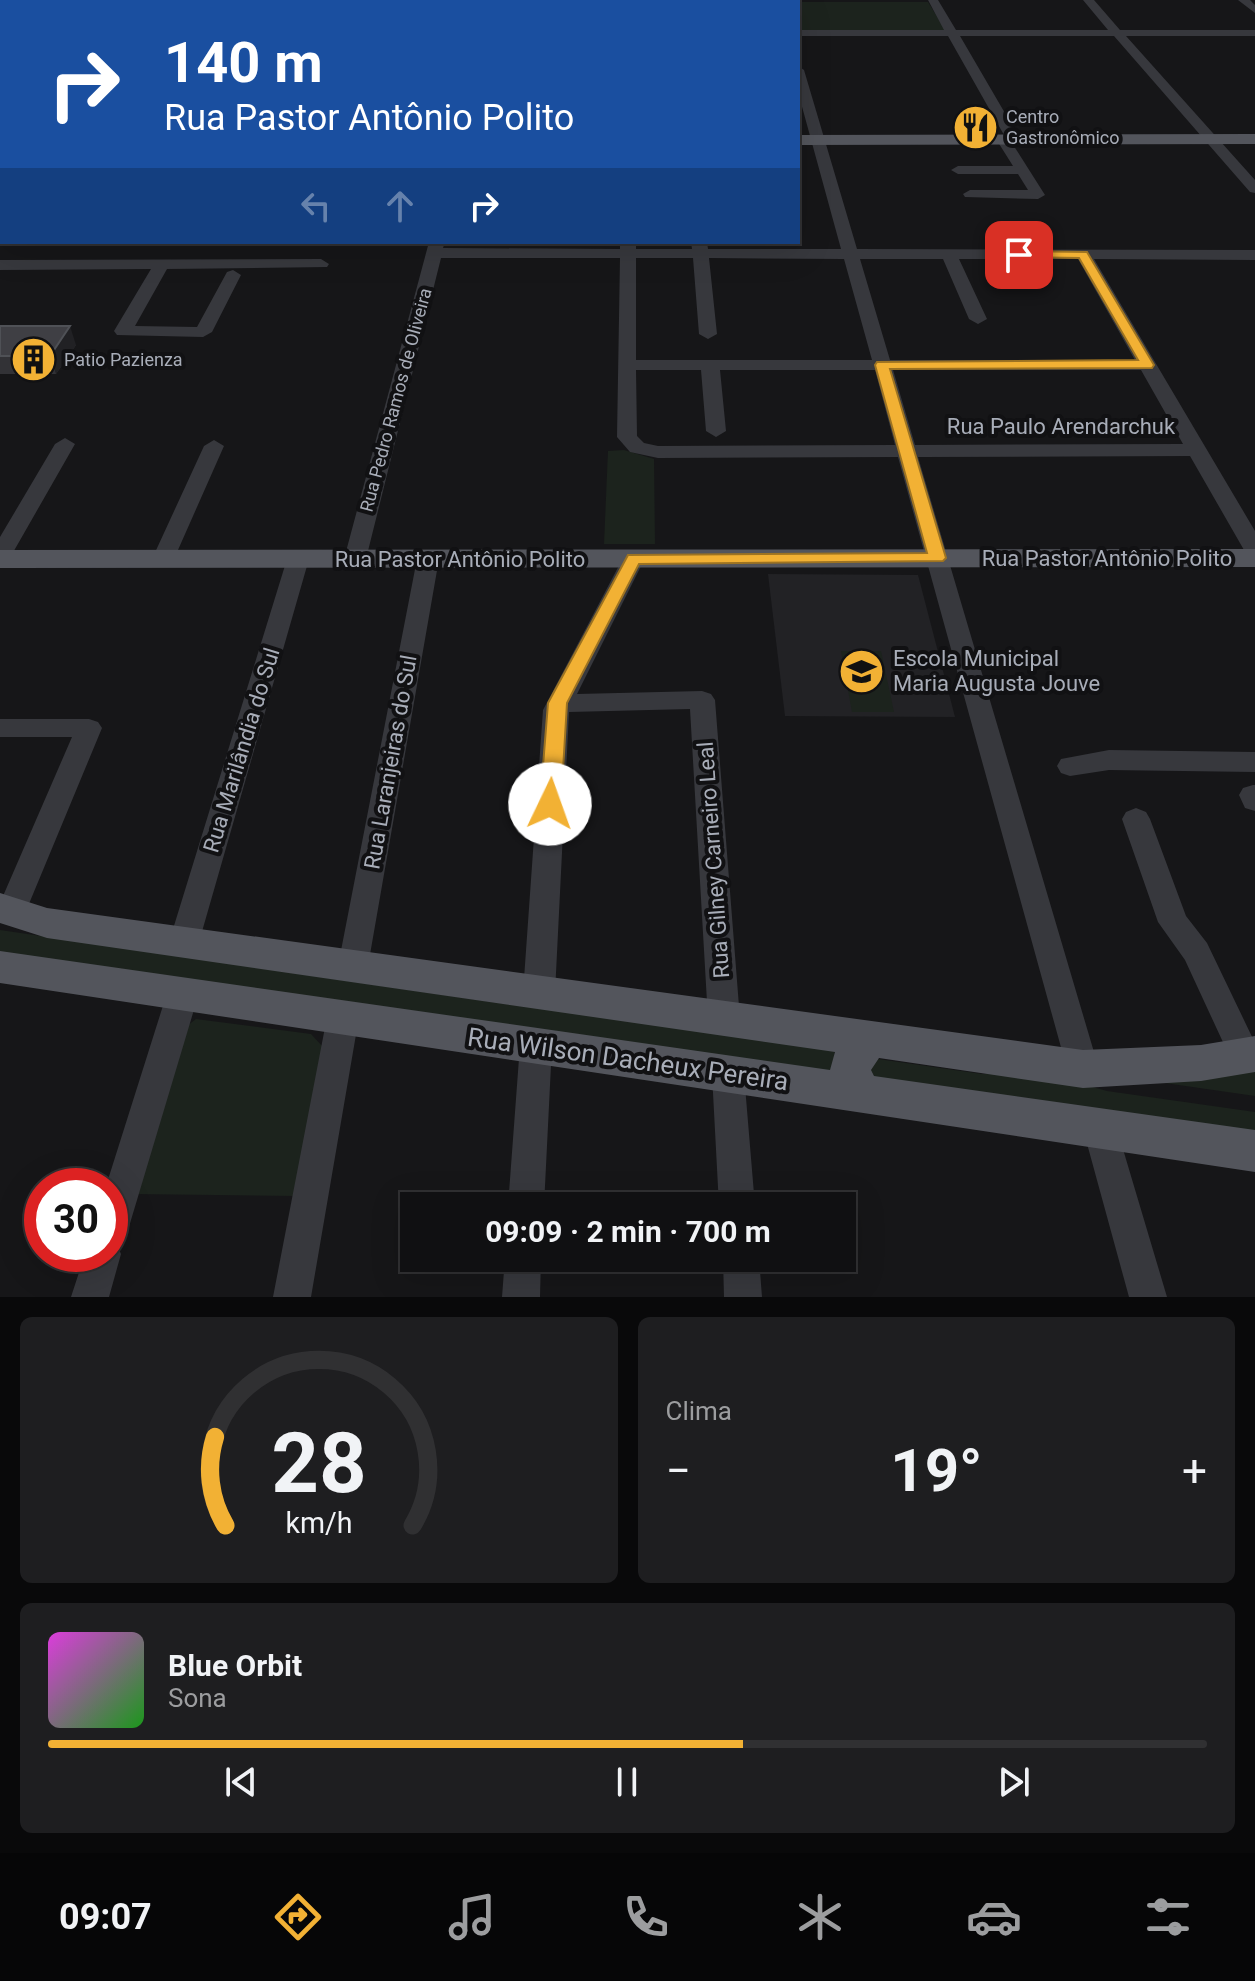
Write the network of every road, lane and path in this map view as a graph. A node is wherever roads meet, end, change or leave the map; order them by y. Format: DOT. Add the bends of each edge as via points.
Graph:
graph roads {
  1 [pos="933,0"];
  2 [pos="1088,0"];
  3 [pos="1243,0"];
  4 [pos="1255,10"];
  5 [pos="800,33"];
  6 [pos="952,33"];
  7 [pos="1118,33"];
  8 [pos="1255,33"];
  9 [pos="800,84"];
  10 [pos="808,139"];
  11 [pos="1008,139"];
  12 [pos="1211,139"];
  13 [pos="1255,139"];
  14 [pos="958,170"];
  15 [pos="1022,170"];
  16 [pos="1255,189"];
  17 [pos="970,194"];
  18 [pos="436,248"];
  19 [pos="628,248"];
  20 [pos="700,248"];
  21 [pos="850,254"];
  22 [pos="949,255"];
  23 [pos="1083,255"];
  24 [pos="1255,255"];
  25 [pos="162,264"];
  26 [pos="321,264"];
  27 [pos="0,265"];
  28 [pos="233,275"];
  29 [pos="978,319"];
  30 [pos="708,334"];
  31 [pos="627,365"];
  32 [pos="710,365"];
  33 [pos="882,365"];
  34 [pos="1147,365"];
  35 [pos="716,431"];
  36 [pos="65,444"];
  37 [pos="214,446"];
  38 [pos="1197,450"];
  39 [pos="907,451"];
  40 [pos="1255,550"];
  41 [pos="0,558"];
  42 [pos="634,558"];
  43 [pos="937,558"];
  44 [pos="1255,558"];
  45 [pos="163,559"];
  46 [pos="298,559"];
  47 [pos="355,559"];
  48 [pos="428,559"];
  49 [pos="558,703"];
  50 [pos="0,728"];
  51 [pos="1255,762"];
  52 [pos="1070,766"];
  53 [pos="1136,819"];
  54 [pos="5,909"];
  55 [pos="184,942"];
  56 [pos="353,966"];
  57 [pos="0,967"];
  58 [pos="458,981"];
  59 [pos="183,993"];
  60 [pos="539,993"];
  61 [pos="343,1017"];
  62 [pos="724,1019"];
  63 [pos="443,1032"];
  64 [pos="872,1040"];
  65 [pos="536,1045"];
  66 [pos="1250,1055"];
  67 [pos="1083,1069"];
  68 [pos="728,1074"];
  69 [pos="862,1093"];
  70 [pos="1100,1129"];
  71 [pos="1255,1151"];
  72 [pos="128,1172"];
  73 [pos="527,1192"];
  74 [pos="736,1192"];
  75 [pos="98,1272"];
  76 [pos="522,1272"];
  77 [pos="742,1272"];
  78 [pos="90,1297"];
  79 [pos="292,1297"];
  80 [pos="521,1297"];
  81 [pos="743,1297"];
  82 [pos="1148,1297"];
  1 -- 6 [label="street"];
  2 -- 7 [label="street"];
  3 -- 4 [label="street"];
  5 -- 6 [label="street"];
  6 -- 7 [label="street"];
  6 -- 11 [label="street"];
  7 -- 8 [label="street"];
  7 -- 12 [label="street"];
  9 -- 10 [label="street"];
  10 -- 11 [label="main road"];
  10 -- 21 [label="street"];
  11 -- 12 [label="main road"];
  11 -- 15 [label="street"];
  12 -- 13 [label="main road"];
  12 -- 16 [label="street"];
  14 -- 15 [label="street"];
  15 -- 17 [label="street" via="1038,195"];
  18 -- 19 [label="street"];
  18 -- 47 [label="street, Rua Pedro Ramos de Oliveira"];
  19 -- 20 [label="street"];
  19 -- 31 [label="street"];
  20 -- 21 [label="street"];
  20 -- 30 [label="street"];
  21 -- 22 [label="street"];
  21 -- 33 [label="street"];
  22 -- 23 [label="street"];
  22 -- 29 [label="street"];
  23 -- 24 [label="street"];
  23 -- 34 [label="street"];
  25 -- 26 [label="street"];
  25 -- 27 [label="street" via="142,258"];
  25 -- 28 [label="street" via="123,331 203,332"];
  31 -- 32 [label="street"];
  31 -- 39 [label="street, Rua Paulo Arendarchuk" via="627,437 637,448"];
  32 -- 33 [label="street"];
  32 -- 35 [label="street"];
  33 -- 34 [label="street"];
  33 -- 39 [label="street"];
  34 -- 38 [label="street"];
  36 -- 41 [label="street"];
  37 -- 45 [label="street"];
  38 -- 39 [label="street, Rua Paulo Arendarchuk"];
  38 -- 40 [label="street"];
  39 -- 43 [label="street"];
  41 -- 45 [label="main road, Rua Pastor Antônio Polito"];
  42 -- 43 [label="main road, Rua Pastor Antônio Polito"];
  42 -- 48 [label="main road, Rua Pastor Antônio Polito"];
  42 -- 49 [label="street"];
  43 -- 44 [label="main road, Rua Pastor Antônio Polito"];
  43 -- 67 [label="street"];
  45 -- 46 [label="main road, Rua Pastor Antônio Polito"];
  46 -- 47 [label="main road, Rua Pastor Antônio Polito"];
  46 -- 55 [label="street, Rua Marilândia do Sul"];
  47 -- 48 [label="main road, Rua Pastor Antônio Polito"];
  48 -- 56 [label="street, Rua Laranjeiras do Sul"];
  49 -- 60 [label="street"];
  49 -- 62 [label="street, Rua Gilney Carneiro Leal" via="702,700"];
  50 -- 54 [label="street" via="89,728"];
  51 -- 52 [label="street" via="1109,760"];
  53 -- 66 [label="street" via="1173,922 1196,952"];
  54 -- 55 [label="main road" via="47,923"];
  55 -- 56 [label="main road"];
  56 -- 58 [label="main road"];
  57 -- 59 [label="main road, Rua Wilson Dacheux Pereira"];
  58 -- 60 [label="main road"];
  58 -- 63 [label="main road" via="474,992 477,1009 468,1023"];
  59 -- 61 [label="main road, Rua Wilson Dacheux Pereira"];
  59 -- 72 [label="street"];
  60 -- 62 [label="main road"];
  61 -- 63 [label="main road, Rua Wilson Dacheux Pereira"];
  61 -- 79 [label="street"];
  62 -- 64 [label="main road"];
  63 -- 65 [label="main road, Rua Wilson Dacheux Pereira"];
  64 -- 67 [label="main road"];
  64 -- 69 [label="main road" via="850,1060"];
  65 -- 68 [label="main road, Rua Wilson Dacheux Pereira"];
  65 -- 73 [label="street"];
  66 -- 67 [label="main road" via="1186,1065"];
  68 -- 69 [label="main road, Rua Wilson Dacheux Pereira"];
  68 -- 74 [label="street"];
  69 -- 70 [label="main road, Rua Wilson Dacheux Pereira"];
  70 -- 71 [label="main road, Rua Wilson Dacheux Pereira"];
  70 -- 82 [label="street"];
  75 -- 78 [label="street"];
  76 -- 80 [label="street"];
  77 -- 81 [label="street"];
}
